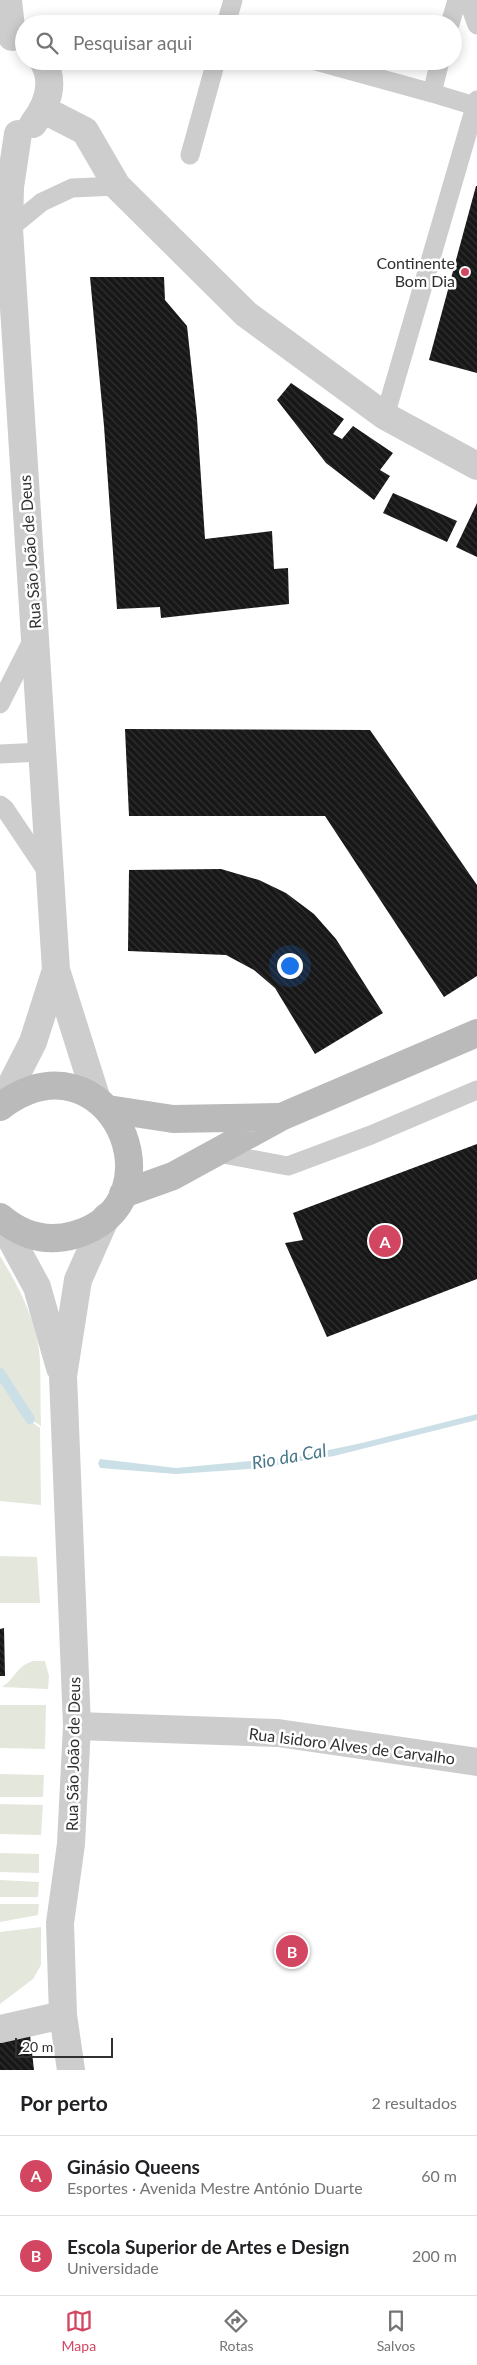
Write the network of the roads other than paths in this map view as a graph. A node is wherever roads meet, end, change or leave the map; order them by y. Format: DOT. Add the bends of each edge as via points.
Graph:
graph roads {
  1 [pos="8,0"];
  2 [pos="233,0"];
  3 [pos="457,0"];
  4 [pos="468,0"];
  5 [pos="229,15"];
  6 [pos="453,15"];
  7 [pos="477,25"];
  8 [pos="12,38"];
  9 [pos="46,70"];
  10 [pos="214,70"];
  11 [pos="349,70"];
  12 [pos="438,70"];
  13 [pos="432,93"];
  14 [pos="476,103"];
  15 [pos="44,110"];
  16 [pos="9,136"];
  17 [pos="190,155"];
  18 [pos="5,179"];
  19 [pos="116,186"];
  20 [pos="9,229"];
  21 [pos="385,416"];
  22 [pos="477,466"];
  23 [pos="35,636"];
  24 [pos="0,704"];
  25 [pos="42,752"];
  26 [pos="0,754"];
  27 [pos="0,805"];
  28 [pos="50,876"];
  29 [pos="56,970"];
  30 [pos="477,1033"];
  31 [pos="477,1090"];
  32 [pos="102,1104"];
  33 [pos="0,1107"];
  34 [pos="281,1117"];
  35 [pos="216,1153"];
  36 [pos="123,1194"];
  37 [pos="106,1217"];
  38 [pos="0,1218"];
  39 [pos="63,1376"];
  40 [pos="77,1726"];
  41 [pos="477,1762"];
  42 [pos="63,2015"];
  43 [pos="0,2030"];
  44 [pos="71,2070"];
  1 -- 8 [label="street"];
  2 -- 5 [label="lane"];
  3 -- 6 [label="lane"];
  4 -- 7 [label="lane"];
  9 -- 15 [label="street" via="49,96"];
  10 -- 17 [label="lane"];
  11 -- 13 [label="lane"];
  12 -- 13 [label="lane"];
  13 -- 14 [label="lane"];
  14 -- 21 [label="lane"];
  15 -- 16 [label="street" via="33,124"];
  15 -- 19 [label="street" via="85,132"];
  16 -- 18 [label="street, Rua São João de Deus"];
  18 -- 20 [label="street, Rua São João de Deus"];
  19 -- 20 [label="lane" via="72,188 42,202"];
  19 -- 21 [label="street" via="246,314"];
  20 -- 23 [label="street, Rua São João de Deus"];
  21 -- 22 [label="street"];
  23 -- 24 [label="lane"];
  23 -- 25 [label="street, Rua São João de Deus"];
  25 -- 26 [label="lane"];
  25 -- 28 [label="street, Rua São João de Deus"];
  27 -- 28 [label="lane"];
  28 -- 29 [label="street, Rua São João de Deus"];
  29 -- 32 [label="street"];
  29 -- 33 [label="street" via="33,1042"];
  30 -- 34 [label="main road"];
  31 -- 35 [label="lane" via="288,1166"];
  32 -- 33 [label="main road" via="77,1090 54,1086 25,1091"];
  32 -- 34 [label="main road" via="173,1120"];
  32 -- 36 [label="main road" via="117,1120 128,1148 128,1179"];
  34 -- 35 [label="main road"];
  35 -- 36 [label="main road" via="173,1176"];
  36 -- 37 [label="main road"];
  37 -- 38 [label="main road" via="80,1234 52,1239 22,1233"];
  37 -- 39 [label="street" via="78,1280"];
  38 -- 39 [label="street" via="37,1287"];
  39 -- 40 [label="street, Rua São João de Deus"];
  40 -- 41 [label="street, Rua Isidoro Alves de Carvalho" via="278,1733"];
  40 -- 42 [label="street, Rua São João de Deus" via="71,1844 60,1923"];
  42 -- 43 [label="street"];
  42 -- 44 [label="street, Rua São João de Deus"];
}
